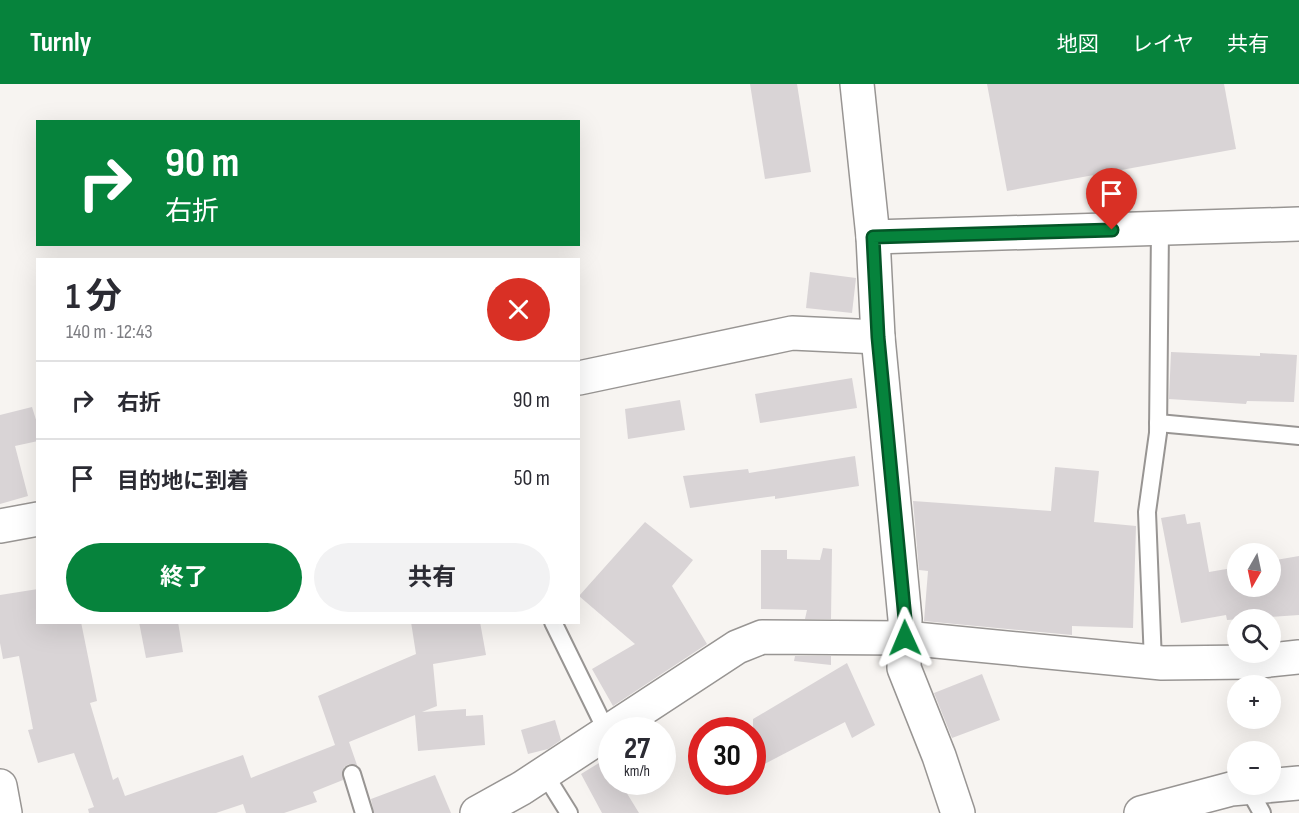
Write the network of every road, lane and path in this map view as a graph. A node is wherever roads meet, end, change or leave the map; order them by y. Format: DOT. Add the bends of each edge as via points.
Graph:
graph roads {
  1 [pos="857,84"];
  2 [pos="1299,224"];
  3 [pos="1160,228"];
  4 [pos="873,237"];
  5 [pos="878,337"];
  6 [pos="580,378"];
  7 [pos="1158,423"];
  8 [pos="1299,436"];
  9 [pos="36,519"];
  10 [pos="0,526"];
  11 [pos="554,624"];
  12 [pos="905,638"];
  13 [pos="1299,657"];
  14 [pos="1153,662"];
  15 [pos="600,717"];
  16 [pos="630,717"];
  17 [pos="598,738"];
  18 [pos="544,773"];
  19 [pos="352,774"];
  20 [pos="1299,783"];
  21 [pos="0,786"];
  22 [pos="1255,800"];
  23 [pos="5,813"];
  24 [pos="364,813"];
  25 [pos="477,813"];
  26 [pos="569,813"];
  27 [pos="958,813"];
  28 [pos="1141,813"];
  1 -- 4 [label="street"];
  2 -- 3 [label="street"];
  3 -- 4 [label="street"];
  3 -- 7 [label="lane"];
  4 -- 5 [label="street"];
  5 -- 6 [label="street" via="792,333"];
  5 -- 12 [label="street"];
  7 -- 8 [label="lane"];
  7 -- 14 [label="lane" via="1147,512"];
  9 -- 10 [label="street"];
  11 -- 15 [label="lane"];
  12 -- 14 [label="street"];
  12 -- 16 [label="street" via="762,638 737,647"];
  12 -- 27 [label="street" via="904,668"];
  13 -- 14 [label="street" via="1251,662"];
  17 -- 18 [label="street"];
  18 -- 25 [label="street"];
  18 -- 26 [label="lane"];
  19 -- 24 [label="lane"];
  20 -- 22 [label="street"];
  21 -- 23 [label="street"];
  22 -- 28 [label="street" via="1231,789"];
}
